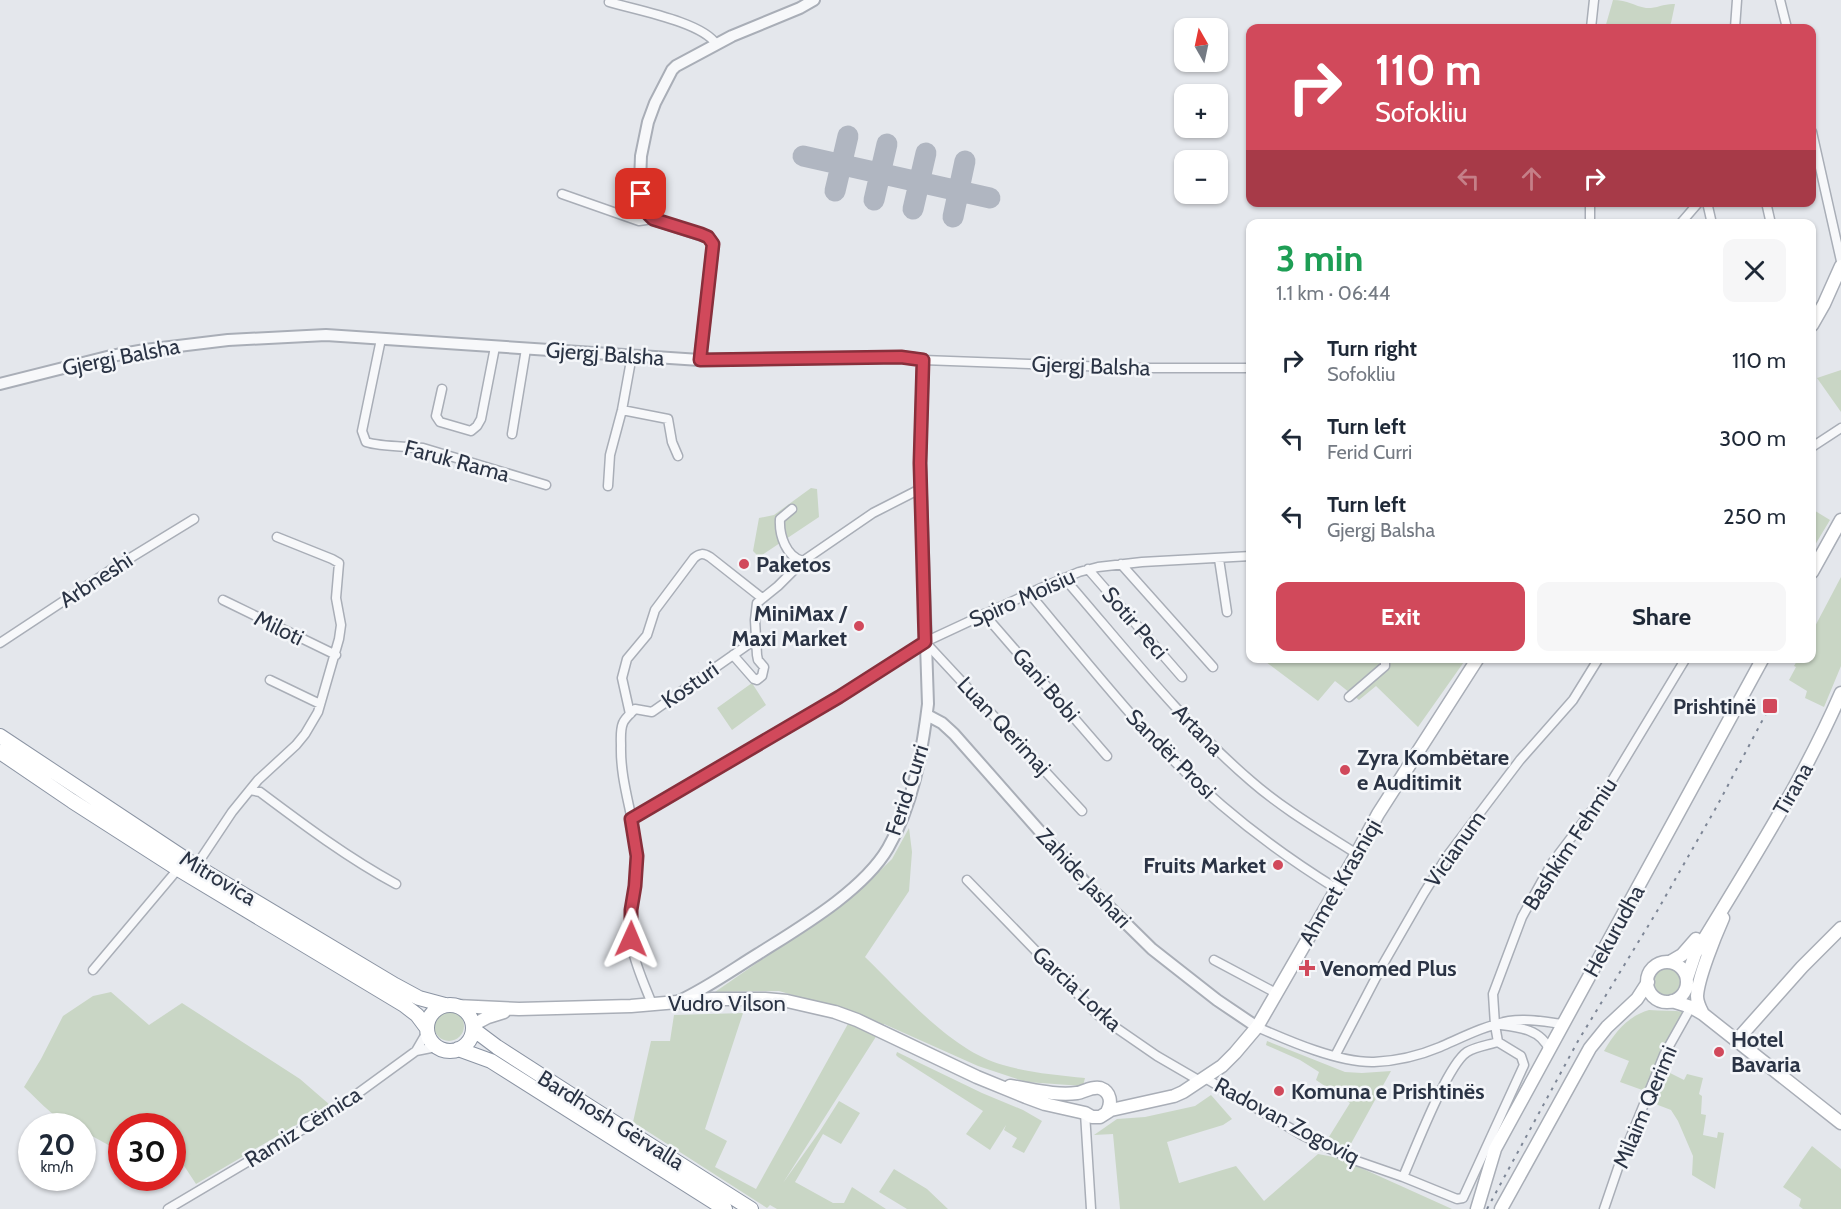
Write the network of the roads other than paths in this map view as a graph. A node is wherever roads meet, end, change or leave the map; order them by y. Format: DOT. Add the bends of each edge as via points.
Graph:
graph roads {
  1 [pos="814,0"];
  2 [pos="1594,0"];
  3 [pos="1737,0"];
  4 [pos="1780,0"];
  5 [pos="609,2"];
  6 [pos="1591,24"];
  7 [pos="1735,24"];
  8 [pos="1786,24"];
  9 [pos="716,44"];
  10 [pos="1816,150"];
  11 [pos="562,194"];
  12 [pos="1695,207"];
  13 [pos="653,219"];
  14 [pos="1684,219"];
  15 [pos="1841,261"];
  16 [pos="1841,266"];
  17 [pos="1816,318"];
  18 [pos="381,339"];
  19 [pos="495,347"];
  20 [pos="526,349"];
  21 [pos="632,355"];
  22 [pos="700,360"];
  23 [pos="923,360"];
  24 [pos="1246,368"];
  25 [pos="0,384"];
  26 [pos="442,389"];
  27 [pos="622,410"];
  28 [pos="1841,428"];
  29 [pos="512,434"];
  30 [pos="1816,444"];
  31 [pos="678,456"];
  32 [pos="546,485"];
  33 [pos="608,486"];
  34 [pos="920,489"];
  35 [pos="792,509"];
  36 [pos="194,519"];
  37 [pos="1841,520"];
  38 [pos="277,537"];
  39 [pos="1246,556"];
  40 [pos="1219,559"];
  41 [pos="803,561"];
  42 [pos="1121,564"];
  43 [pos="1816,565"];
  44 [pos="1088,569"];
  45 [pos="1064,578"];
  46 [pos="1029,593"];
  47 [pos="762,598"];
  48 [pos="223,600"];
  49 [pos="1227,612"];
  50 [pos="984,614"];
  51 [pos="756,639"];
  52 [pos="925,642"];
  53 [pos="0,643"];
  54 [pos="336,655"];
  55 [pos="733,655"];
  56 [pos="1385,663"];
  57 [pos="1475,663"];
  58 [pos="1596,663"];
  59 [pos="1683,663"];
  60 [pos="1760,663"];
  61 [pos="1213,667"];
  62 [pos="1182,677"];
  63 [pos="270,680"];
  64 [pos="1841,693"];
  65 [pos="1349,697"];
  66 [pos="320,704"];
  67 [pos="630,714"];
  68 [pos="927,715"];
  69 [pos="0,736"];
  70 [pos="0,752"];
  71 [pos="1107,756"];
  72 [pos="250,790"];
  73 [pos="1082,811"];
  74 [pos="631,819"];
  75 [pos="1357,854"];
  76 [pos="196,866"];
  77 [pos="178,869"];
  78 [pos="967,880"];
  79 [pos="1738,883"];
  80 [pos="396,884"];
  81 [pos="1337,889"];
  82 [pos="1841,928"];
  83 [pos="1214,960"];
  84 [pos="1670,962"];
  85 [pos="93,970"];
  86 [pos="1687,981"];
  87 [pos="1648,982"];
  88 [pos="1276,993"];
  89 [pos="1656,998"];
  90 [pos="1672,1001"];
  91 [pos="676,1002"];
  92 [pos="652,1004"];
  93 [pos="450,1005"];
  94 [pos="1691,1007"];
  95 [pos="519,1008"];
  96 [pos="1703,1014"];
  97 [pos="1616,1019"];
  98 [pos="1563,1024"];
  99 [pos="1495,1025"];
  100 [pos="473,1027"];
  101 [pos="1257,1027"];
  102 [pos="427,1030"];
  103 [pos="1737,1040"];
  104 [pos="1498,1042"];
  105 [pos="436,1047"];
  106 [pos="458,1049"];
  107 [pos="1549,1050"];
  108 [pos="416,1051"];
  109 [pos="1335,1056"];
  110 [pos="1203,1079"];
  111 [pos="991,1083"];
  112 [pos="1086,1091"];
  113 [pos="1108,1095"];
  114 [pos="1151,1102"];
  115 [pos="1085,1113"];
  116 [pos="1104,1114"];
  117 [pos="1841,1123"];
  118 [pos="1087,1132"];
  119 [pos="1403,1177"];
  120 [pos="168,1209"];
  121 [pos="725,1209"];
  122 [pos="751,1209"];
  123 [pos="1091,1209"];
  124 [pos="1477,1209"];
  125 [pos="1501,1209"];
  126 [pos="1604,1209"];
  1 -- 9 [label="street"];
  2 -- 6 [label="street"];
  3 -- 7 [label="street"];
  4 -- 8 [label="street"];
  5 -- 9 [label="street" via="680,22 708,35"];
  9 -- 13 [label="street" via="676,66 655,103 644,138 640,182 644,205"];
  10 -- 15 [label="street"];
  11 -- 13 [label="street" via="639,221"];
  12 -- 14 [label="street"];
  13 -- 22 [label="street" via="701,234 713,244"];
  16 -- 17 [label="main road"];
  18 -- 19 [label="street, Gjergj Balsha"];
  18 -- 25 [label="street, Gjergj Balsha" via="326,335 183,345 111,356"];
  18 -- 32 [label="street, Faruk Rama" via="362,431 366,442 423,448"];
  19 -- 20 [label="street, Gjergj Balsha"];
  19 -- 26 [label="street" via="481,419 471,431 440,422 436,416"];
  20 -- 21 [label="street, Gjergj Balsha"];
  20 -- 29 [label="street"];
  21 -- 22 [label="street, Gjergj Balsha"];
  21 -- 27 [label="street"];
  22 -- 23 [label="street, Gjergj Balsha"];
  23 -- 24 [label="street, Gjergj Balsha"];
  23 -- 34 [label="street, Ferid Curri"];
  27 -- 31 [label="street" via="668,419"];
  27 -- 33 [label="street" via="610,455"];
  28 -- 30 [label="street"];
  34 -- 41 [label="street" via="873,513"];
  34 -- 52 [label="street, Ferid Curri"];
  35 -- 41 [label="street" via="780,519 783,541 792,555"];
  36 -- 53 [label="street, Arbneshi"];
  37 -- 43 [label="main road"];
  38 -- 54 [label="street" via="339,563 336,598 341,626"];
  39 -- 40 [label="street, Spiro Moisiu"];
  40 -- 42 [label="street, Spiro Moisiu"];
  40 -- 49 [label="street"];
  41 -- 47 [label="street"];
  42 -- 44 [label="street, Spiro Moisiu"];
  42 -- 61 [label="street"];
  44 -- 45 [label="street, Spiro Moisiu"];
  44 -- 62 [label="street, Sotir Peci"];
  45 -- 46 [label="street, Spiro Moisiu"];
  45 -- 75 [label="street, Artana" via="1171,702 1233,765 1301,818"];
  46 -- 50 [label="street, Spiro Moisiu"];
  46 -- 81 [label="street, Sandër Prosi" via="1154,740 1197,782 1273,847"];
  47 -- 51 [label="street" via="755,609"];
  47 -- 67 [label="street" via="703,553 694,558 655,610 646,635 627,659 622,678"];
  48 -- 54 [label="street, Miloti"];
  50 -- 52 [label="street, Spiro Moisiu"];
  50 -- 71 [label="street, Gani Bobi"];
  51 -- 55 [label="street, Kosturi"];
  51 -- 55 [label="street" via="758,660 764,668 757,680"];
  52 -- 68 [label="street, Ferid Curri"];
  52 -- 73 [label="street, Luan Qerimaj"];
  52 -- 74 [label="street, Spiro Moisiu"];
  54 -- 66 [label="street"];
  55 -- 67 [label="street, Kosturi" via="652,712 635,710"];
  56 -- 65 [label="street"];
  57 -- 75 [label="main road, Ahmet Krasniqi" via="1378,814"];
  58 -- 109 [label="street, Vicianum" via="1573,700 1520,760 1435,875"];
  59 -- 99 [label="street, Bashkim Fehmiu" via="1602,797 1552,863 1522,917 1493,994"];
  60 -- 98 [label="main road, Hekurudha"];
  63 -- 66 [label="street"];
  64 -- 79 [label="main road, Tirana" via="1798,782"];
  66 -- 72 [label="street" via="306,734"];
  67 -- 74 [label="street, Kosturi" via="623,722 620,753"];
  68 -- 91 [label="street, Ferid Curri" via="920,761 906,805 888,848 874,867 803,925"];
  68 -- 101 [label="street, Zahide Jashari" via="954,734 1090,888 1152,949"];
  69 -- 76 [label="highway, Mitrovica"];
  70 -- 77 [label="highway, Mitrovica"];
  72 -- 76 [label="street"];
  72 -- 80 [label="street" via="260,792"];
  74 -- 92 [label="street, Kosturi" via="637,856 631,939"];
  75 -- 81 [label="main road, Ahmet Krasniqi"];
  76 -- 93 [label="highway, Mitrovica" via="395,985 419,998"];
  77 -- 85 [label="street"];
  77 -- 102 [label="highway, Mitrovica" via="389,995 412,1011"];
  78 -- 110 [label="street, Garcia Lorka" via="1099,1016 1157,1056"];
  79 -- 84 [label="main road, Tirana" via="1688,949"];
  79 -- 86 [label="main road, Tirana" via="1695,954"];
  79 -- 96 [label="main road" via="1698,992"];
  81 -- 88 [label="main road, Ahmet Krasniqi"];
  82 -- 103 [label="main road"];
  83 -- 88 [label="street"];
  84 -- 86 [label="main road" via="1681,967"];
  84 -- 87 [label="main road" via="1657,965"];
  86 -- 90 [label="main road" via="1682,996"];
  86 -- 96 [label="main road"];
  87 -- 89 [label="main road"];
  87 -- 97 [label="main road"];
  88 -- 101 [label="main road, Ahmet Krasniqi"];
  89 -- 90 [label="main road"];
  89 -- 97 [label="main road"];
  90 -- 94 [label="main road"];
  91 -- 92 [label="main road, Vudro Vilson"];
  91 -- 111 [label="main road, Vudro Vilson" via="765,999 812,1005 856,1020"];
  92 -- 95 [label="main road, Vudro Vilson"];
  93 -- 95 [label="main road"];
  93 -- 100 [label="highway" via="467,1013"];
  93 -- 102 [label="highway" via="432,1013"];
  94 -- 96 [label="main road"];
  94 -- 126 [label="street, Milaim Qerimi" via="1664,1056"];
  95 -- 100 [label="main road" via="494,1014"];
  96 -- 103 [label="main road"];
  97 -- 125 [label="main road" via="1590,1048"];
  98 -- 99 [label="street" via="1523,1020"];
  98 -- 107 [label="main road, Hekurudha"];
  99 -- 104 [label="street, Bashkim Fehmiu"];
  99 -- 107 [label="street" via="1525,1029 1542,1039"];
  99 -- 109 [label="street" via="1411,1056 1375,1062"];
  100 -- 106 [label="highway" via="468,1041"];
  100 -- 122 [label="highway, Bardhosh Gërvalla" via="580,1101"];
  101 -- 109 [label="street"];
  101 -- 110 [label="main road, Ahmet Krasniqi" via="1235,1053"];
  102 -- 105 [label="highway"];
  102 -- 108 [label="street"];
  103 -- 117 [label="main road"];
  104 -- 119 [label="street" via="1463,1055 1449,1075"];
  104 -- 119 [label="street, Radovan Zogoviq" via="1521,1056 1524,1065 1463,1198 1452,1198"];
  105 -- 106 [label="highway"];
  105 -- 108 [label="street, Ramiz Cërnica"];
  106 -- 121 [label="highway, Bardhosh Gërvalla" via="491,1061"];
  107 -- 124 [label="main road, Hekurudha" via="1495,1149"];
  108 -- 120 [label="street, Ramiz Cërnica" via="310,1125"];
  110 -- 114 [label="main road, Ahmet Krasniqi" via="1174,1096"];
  110 -- 119 [label="street, Radovan Zogoviq" via="1302,1135 1354,1160"];
  111 -- 112 [label="main road, Vudro Vilson" via="1059,1093"];
  111 -- 115 [label="main road, Vudro Vilson" via="1045,1104"];
  112 -- 113 [label="main road" via="1100,1088"];
  112 -- 115 [label="main road" via="1080,1104"];
  113 -- 114 [label="main road, Ahmet Krasniqi"];
  113 -- 116 [label="main road" via="1110,1103"];
  114 -- 116 [label="main road, Ahmet Krasniqi"];
  115 -- 116 [label="main road, Ahmet Krasniqi" via="1092,1117"];
  115 -- 118 [label="street"];
  116 -- 118 [label="street"];
  118 -- 123 [label="street"];
}
